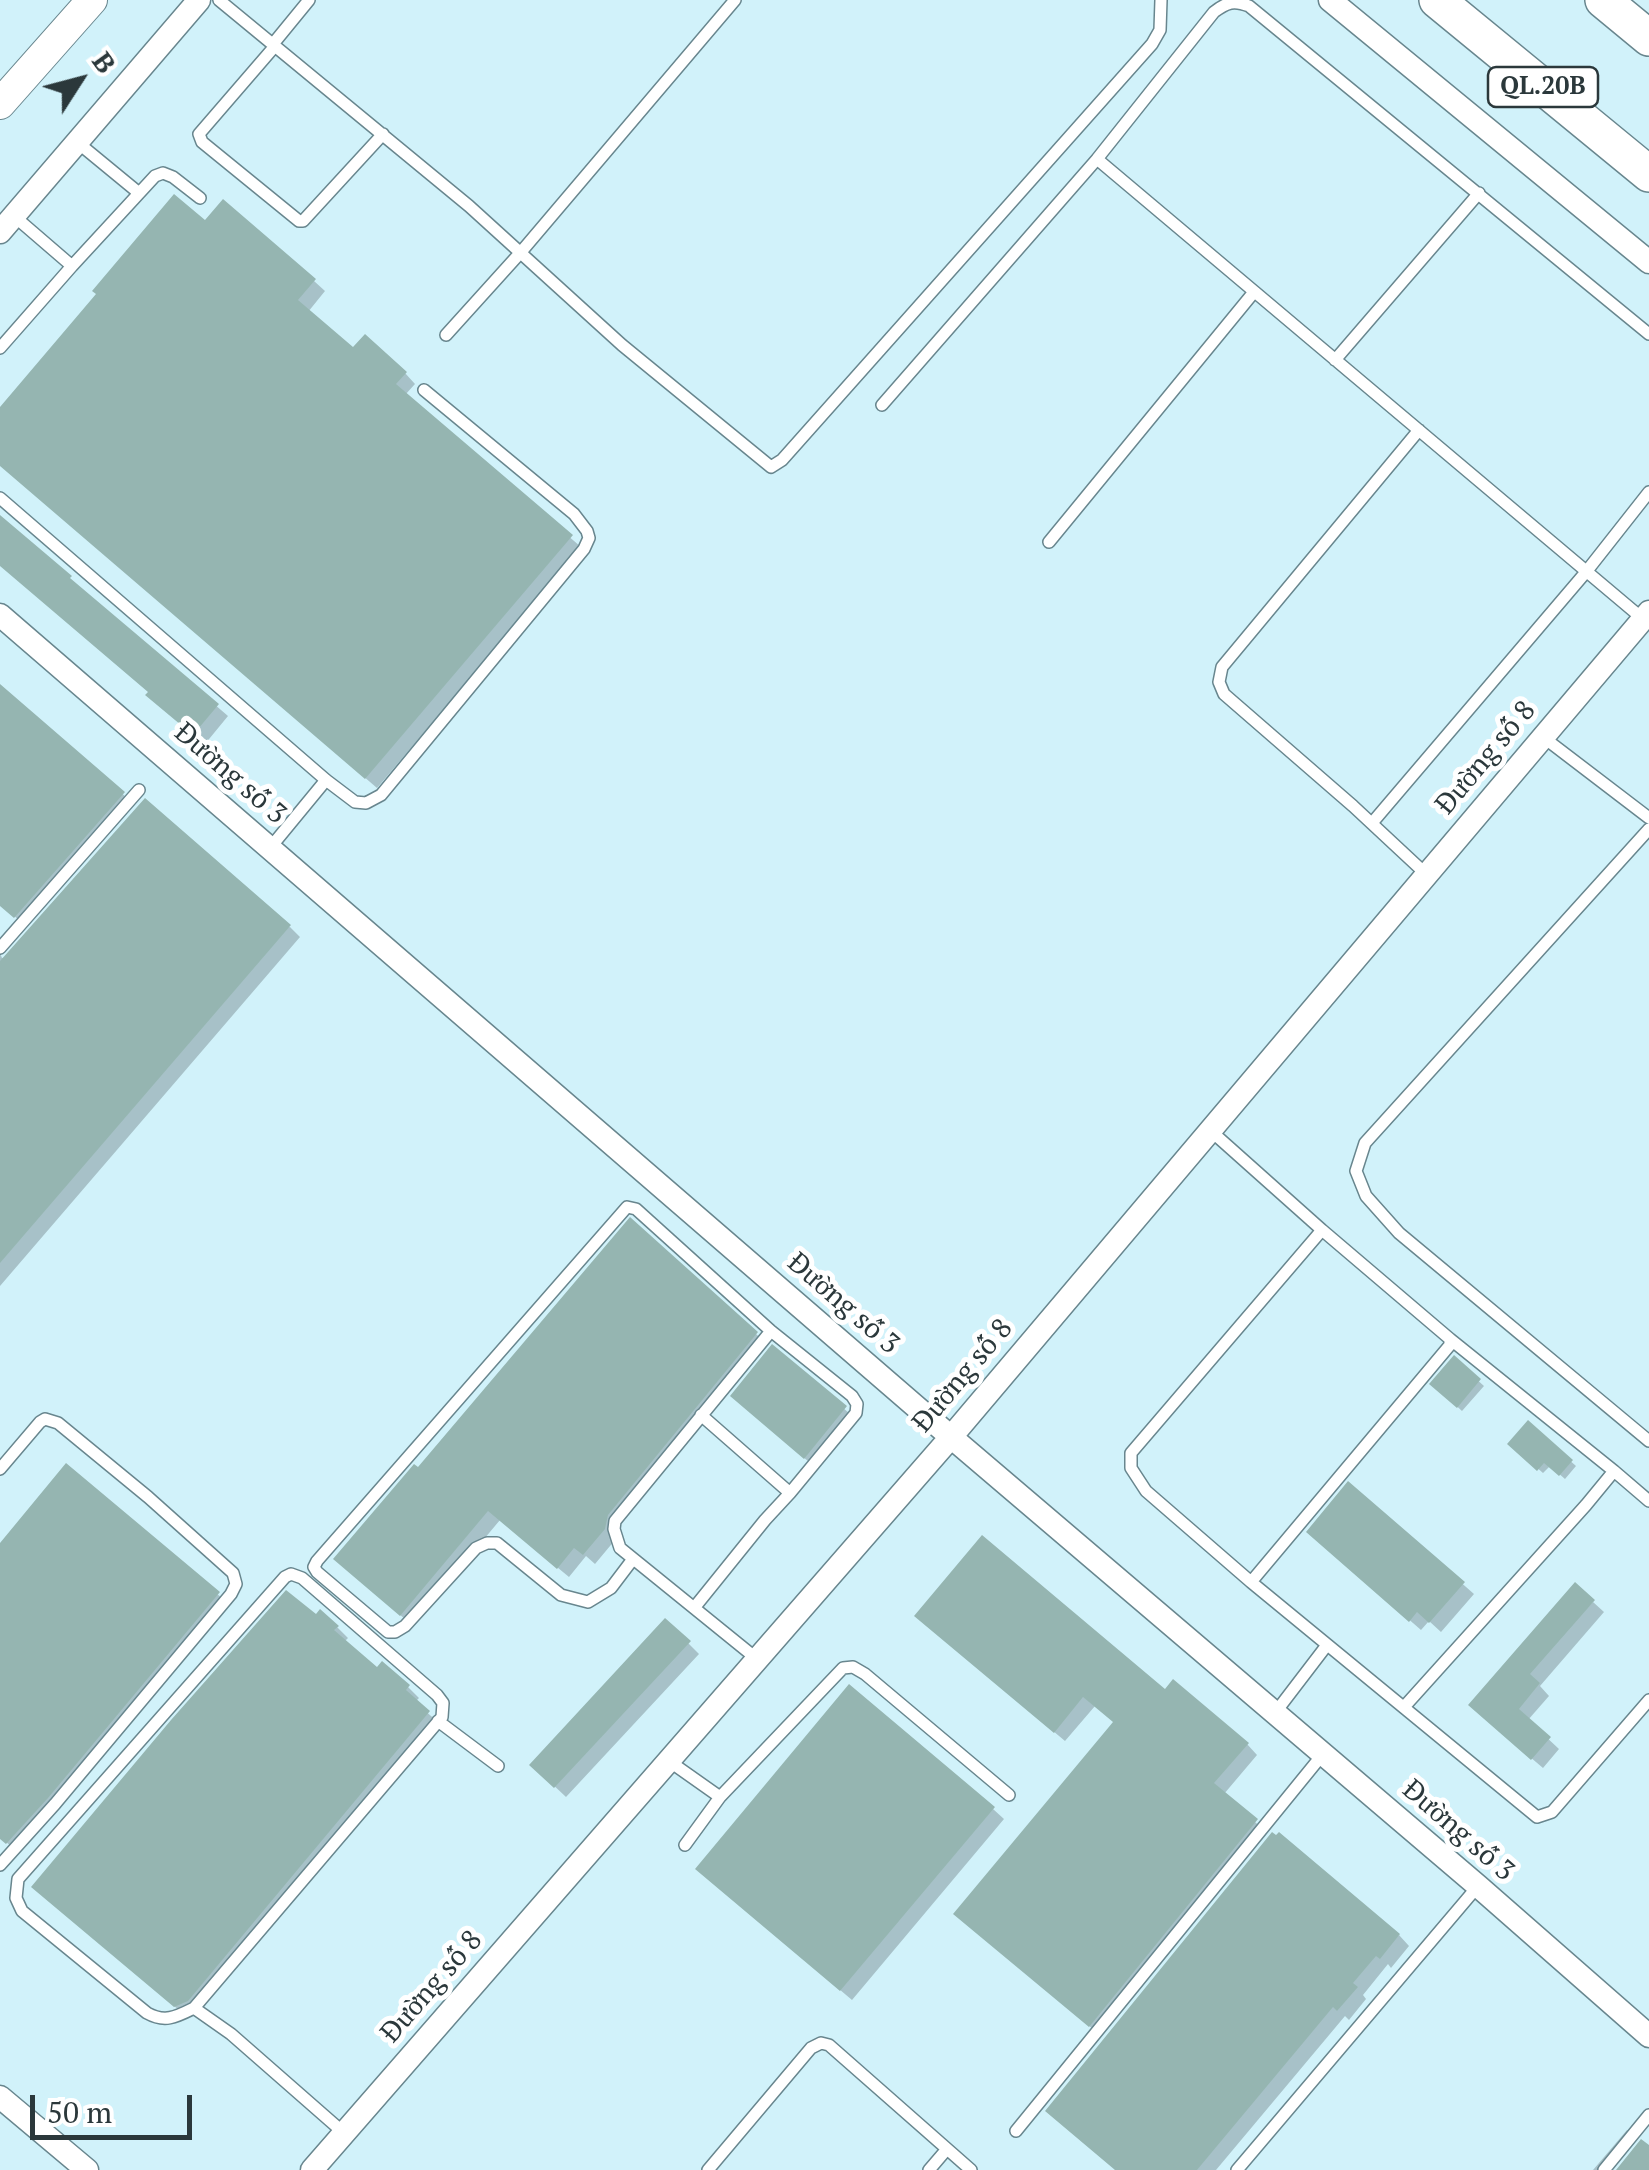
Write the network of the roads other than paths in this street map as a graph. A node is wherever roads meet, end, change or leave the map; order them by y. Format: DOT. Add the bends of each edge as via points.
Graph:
graph roads {
  1 [pos="92,0"];
  2 [pos="200,0"];
  3 [pos="219,0"];
  4 [pos="308,0"];
  5 [pos="735,0"];
  6 [pos="1161,0"];
  7 [pos="1330,0"];
  8 [pos="1437,0"];
  9 [pos="1604,0"];
  10 [pos="1649,38"];
  11 [pos="274,45"];
  12 [pos="0,104"];
  13 [pos="383,134"];
  14 [pos="77,142"];
  15 [pos="1097,159"];
  16 [pos="1649,174"];
  17 [pos="138,193"];
  18 [pos="1479,193"];
  19 [pos="200,198"];
  20 [pos="7,224"];
  21 [pos="520,252"];
  22 [pos="1649,262"];
  23 [pos="72,266"];
  24 [pos="1254,292"];
  25 [pos="1649,334"];
  26 [pos="446,336"];
  27 [pos="0,348"];
  28 [pos="1336,360"];
  29 [pos="424,390"];
  30 [pos="882,405"];
  31 [pos="1419,430"];
  32 [pos="1649,492"];
  33 [pos="0,498"];
  34 [pos="1049,542"];
  35 [pos="1586,572"];
  36 [pos="0,615"];
  37 [pos="1646,616"];
  38 [pos="1543,737"];
  39 [pos="326,780"];
  40 [pos="139,790"];
  41 [pos="1649,818"];
  42 [pos="1372,823"];
  43 [pos="1649,829"];
  44 [pos="270,848"];
  45 [pos="1427,875"];
  46 [pos="0,948"];
  47 [pos="1212,1131"];
  48 [pos="1322,1230"];
  49 [pos="771,1330"];
  50 [pos="1450,1339"];
  51 [pos="701,1415"];
  52 [pos="951,1437"];
  53 [pos="1649,1441"];
  54 [pos="0,1468"];
  55 [pos="1614,1471"];
  56 [pos="790,1493"];
  57 [pos="1649,1502"];
  58 [pos="633,1558"];
  59 [pos="1251,1582"];
  60 [pos="694,1608"];
  61 [pos="1327,1645"];
  62 [pos="757,1660"];
  63 [pos="1649,1700"];
  64 [pos="1404,1707"];
  65 [pos="1275,1714"];
  66 [pos="438,1721"];
  67 [pos="1322,1754"];
  68 [pos="669,1761"];
  69 [pos="498,1766"];
  70 [pos="1008,1795"];
  71 [pos="720,1797"];
  72 [pos="685,1845"];
  73 [pos="0,1865"];
  74 [pos="1478,1886"];
  75 [pos="194,2008"];
  76 [pos="1649,2036"];
  77 [pos="0,2097"];
  78 [pos="1649,2115"];
  79 [pos="1016,2131"];
  80 [pos="344,2133"];
  81 [pos="947,2149"];
  82 [pos="87,2170"];
  83 [pos="312,2170"];
  84 [pos="708,2170"];
  85 [pos="929,2170"];
  86 [pos="971,2170"];
  87 [pos="1238,2170"];
  88 [pos="1604,2170"];
  1 -- 12 [label="main road"];
  2 -- 14 [label="street"];
  3 -- 11 [label="lane"];
  4 -- 11 [label="lane"];
  5 -- 21 [label="lane"];
  6 -- 21 [label="lane" via="1160,30 1152,44 770,467"];
  7 -- 22 [label="street"];
  8 -- 16 [label="main road, QL.20B"];
  9 -- 10 [label="main road"];
  11 -- 13 [label="lane"];
  11 -- 13 [label="lane" via="199,134 202,142 303,221"];
  13 -- 21 [label="lane"];
  14 -- 17 [label="lane"];
  14 -- 20 [label="street"];
  15 -- 18 [label="lane" via="1214,12 1238,1"];
  15 -- 24 [label="lane"];
  15 -- 30 [label="lane"];
  17 -- 19 [label="lane" via="163,173"];
  17 -- 23 [label="lane"];
  18 -- 25 [label="lane"];
  18 -- 28 [label="lane"];
  20 -- 23 [label="lane"];
  21 -- 26 [label="lane"];
  23 -- 27 [label="lane"];
  24 -- 28 [label="lane"];
  24 -- 34 [label="lane"];
  28 -- 31 [label="lane"];
  29 -- 39 [label="lane" via="574,514 590,538 381,795 355,802"];
  31 -- 35 [label="lane"];
  31 -- 42 [label="lane" via="1222,667 1218,682"];
  32 -- 35 [label="lane"];
  33 -- 39 [label="lane"];
  35 -- 37 [label="lane"];
  35 -- 42 [label="lane"];
  36 -- 44 [label="street, Đường số 3"];
  37 -- 38 [label="street, Đường số 8"];
  38 -- 41 [label="lane"];
  38 -- 45 [label="street, Đường số 8"];
  39 -- 44 [label="lane"];
  40 -- 46 [label="lane"];
  42 -- 45 [label="lane"];
  43 -- 53 [label="lane" via="1365,1143 1356,1171 1366,1196 1399,1233"];
  44 -- 52 [label="street, Đường số 3"];
  45 -- 47 [label="street, Đường số 8"];
  47 -- 48 [label="lane"];
  47 -- 52 [label="street, Đường số 8"];
  48 -- 50 [label="lane"];
  48 -- 59 [label="lane" via="1131,1453 1131,1468 1146,1491"];
  49 -- 51 [label="lane"];
  49 -- 56 [label="lane" via="857,1404"];
  49 -- 58 [label="lane" via="628,1207 314,1567 395,1632 486,1543 497,1543 561,1594 588,1602 611,1588"];
  50 -- 55 [label="lane"];
  50 -- 59 [label="lane"];
  51 -- 56 [label="lane"];
  51 -- 58 [label="lane" via="615,1521 620,1548"];
  52 -- 62 [label="street, Đường số 8"];
  52 -- 65 [label="street, Đường số 3"];
  54 -- 73 [label="lane" via="40,1422 58,1423 148,1497 232,1573 236,1584"];
  55 -- 57 [label="lane"];
  55 -- 64 [label="lane"];
  56 -- 60 [label="lane"];
  58 -- 60 [label="lane"];
  59 -- 61 [label="lane"];
  60 -- 62 [label="lane"];
  61 -- 64 [label="lane"];
  61 -- 65 [label="lane"];
  62 -- 68 [label="street, Đường số 8"];
  63 -- 64 [label="lane" via="1552,1812 1537,1817"];
  65 -- 67 [label="street, Đường số 3"];
  66 -- 69 [label="lane"];
  66 -- 75 [label="lane"];
  66 -- 75 [label="lane" via="443,1704 437,1695 302,1578 285,1576 18,1879 22,1911 146,2014 175,2018"];
  67 -- 74 [label="street, Đường số 3"];
  67 -- 79 [label="lane"];
  68 -- 71 [label="lane"];
  68 -- 80 [label="street, Đường số 8"];
  70 -- 71 [label="lane" via="866,1674 843,1668"];
  71 -- 72 [label="lane"];
  74 -- 76 [label="street, Đường số 3"];
  74 -- 87 [label="lane"];
  75 -- 80 [label="lane"];
  77 -- 82 [label="street"];
  78 -- 88 [label="lane"];
  80 -- 83 [label="street, Đường số 8"];
  81 -- 84 [label="lane" via="821,2043"];
  81 -- 85 [label="lane"];
  81 -- 86 [label="lane"];
}
